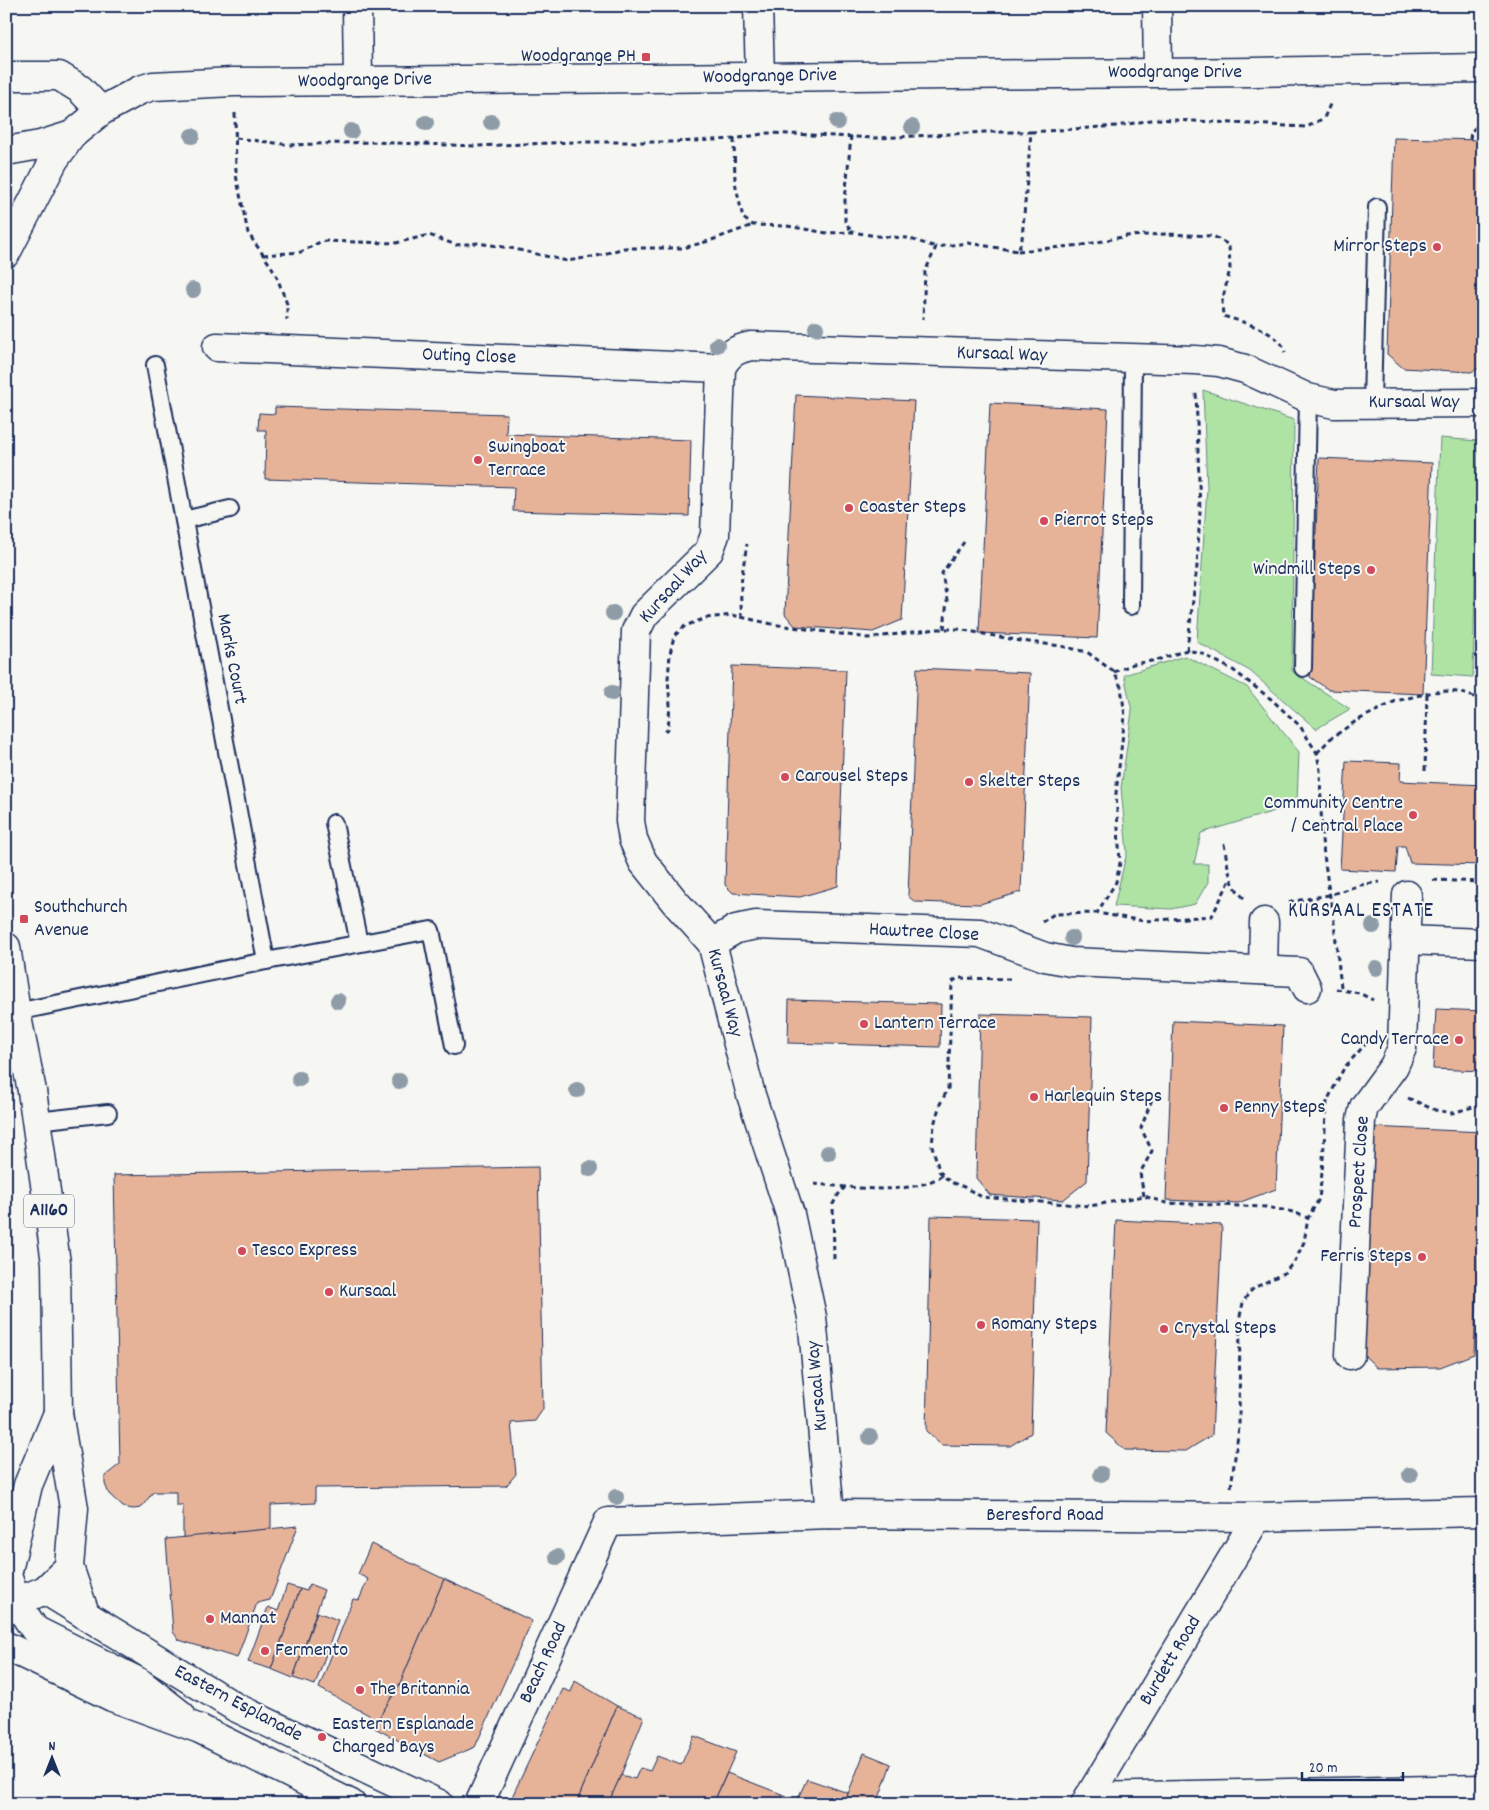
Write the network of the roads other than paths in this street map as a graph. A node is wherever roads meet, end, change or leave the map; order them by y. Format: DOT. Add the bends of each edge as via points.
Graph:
graph roads {
  1 [pos="357,6"];
  2 [pos="758,6"];
  3 [pos="1157,6"];
  4 [pos="1483,68"];
  5 [pos="1158,72"];
  6 [pos="6,76"];
  7 [pos="760,77"];
  8 [pos="358,81"];
  9 [pos="101,112"];
  10 [pos="72,135"];
  11 [pos="6,150"];
  12 [pos="1377,207"];
  13 [pos="6,253"];
  14 [pos="217,347"];
  15 [pos="1134,359"];
  16 [pos="154,365"];
  17 [pos="721,368"];
  18 [pos="1298,394"];
  19 [pos="1372,403"];
  20 [pos="1483,403"];
  21 [pos="230,509"];
  22 [pos="184,520"];
  23 [pos="1131,606"];
  24 [pos="1303,668"];
  25 [pos="334,823"];
  26 [pos="1406,885"];
  27 [pos="1274,913"];
  28 [pos="1406,940"];
  29 [pos="359,943"];
  30 [pos="712,943"];
  31 [pos="1483,943"];
  32 [pos="6,947"];
  33 [pos="266,961"];
  34 [pos="1263,970"];
  35 [pos="6,977"];
  36 [pos="1307,988"];
  37 [pos="16,1012"];
  38 [pos="454,1046"];
  39 [pos="108,1113"];
  40 [pos="37,1121"];
  41 [pos="1350,1355"];
  42 [pos="58,1413"];
  43 [pos="1483,1512"];
  44 [pos="830,1514"];
  45 [pos="1257,1517"];
  46 [pos="608,1522"];
  47 [pos="69,1567"];
  48 [pos="6,1575"];
  49 [pos="45,1590"];
  50 [pos="11,1603"];
  51 [pos="86,1616"];
  52 [pos="6,1646"];
  53 [pos="200,1729"];
  54 [pos="1483,1789"];
  55 [pos="1087,1800"];
  56 [pos="351,1804"];
  57 [pos="439,1804"];
  58 [pos="479,1804"];
  1 -- 8 [label="street"];
  2 -- 7 [label="street"];
  3 -- 5 [label="street"];
  4 -- 5 [label="street, Woodgrange Drive"];
  5 -- 7 [label="street, Woodgrange Drive"];
  6 -- 9 [label="street" via="59,76 80,89"];
  7 -- 8 [label="street, Woodgrange Drive"];
  8 -- 9 [label="street, Woodgrange Drive" via="154,86 140,90"];
  9 -- 10 [label="street, Woodgrange Drive"];
  10 -- 11 [label="street, Woodgrange Drive" via="40,145"];
  10 -- 13 [label="street, Woodgrange Drive" via="54,160"];
  12 -- 19 [label="lane"];
  14 -- 17 [label="street, Outing Close"];
  15 -- 17 [label="street, Kursaal Way" via="751,346 736,349"];
  15 -- 18 [label="street, Kursaal Way" via="1219,362 1245,369"];
  15 -- 23 [label="lane"];
  16 -- 22 [label="lane, Marks Court"];
  17 -- 30 [label="street, Kursaal Way" via="715,535 709,551 661,589 644,615 629,651 630,821 633,838 643,862"];
  18 -- 19 [label="street, Kursaal Way" via="1334,404"];
  18 -- 24 [label="lane"];
  19 -- 20 [label="street, Kursaal Way"];
  21 -- 22 [label="lane"];
  22 -- 33 [label="lane, Marks Court"];
  25 -- 29 [label="lane"];
  26 -- 28 [label="street, Prospect Close"];
  27 -- 34 [label="street"];
  28 -- 31 [label="street"];
  28 -- 41 [label="street, Prospect Close" via="1402,1048 1394,1066 1364,1106 1361,1120"];
  29 -- 33 [label="lane"];
  29 -- 38 [label="lane" via="431,930"];
  30 -- 34 [label="street, Hawtree Close" via="736,929 756,926 980,933 1045,957 1070,962"];
  30 -- 44 [label="street, Kursaal Way" via="751,1095 790,1214 812,1317"];
  32 -- 37 [label="street, A1160"];
  33 -- 37 [label="lane"];
  34 -- 36 [label="street, Hawtree Close" via="1299,972"];
  35 -- 37 [label="street, A1160"];
  37 -- 40 [label="street, A1160"];
  39 -- 40 [label="lane"];
  40 -- 42 [label="street, A1160" via="56,1263"];
  42 -- 47 [label="street, A1160" via="74,1508"];
  42 -- 48 [label="street, A1160" via="28,1486"];
  43 -- 45 [label="street, Beresford Road"];
  44 -- 45 [label="street, Beresford Road"];
  44 -- 46 [label="street, Beresford Road"];
  45 -- 55 [label="street, Burdett Road"];
  46 -- 58 [label="street, Beach Road"];
  47 -- 49 [label="street"];
  47 -- 51 [label="street, A1160"];
  48 -- 49 [label="street, Eastern Esplanade"];
  48 -- 50 [label="street"];
  49 -- 50 [label="street"];
  49 -- 51 [label="street, Eastern Esplanade"];
  50 -- 53 [label="street, Eastern Esplanade" via="35,1630 140,1682"];
  51 -- 57 [label="street, Eastern Esplanade" via="235,1707"];
  52 -- 53 [label="street, Eastern Esplanade" via="112,1697"];
  53 -- 56 [label="street, Eastern Esplanade"];
  54 -- 55 [label="street"];
}
